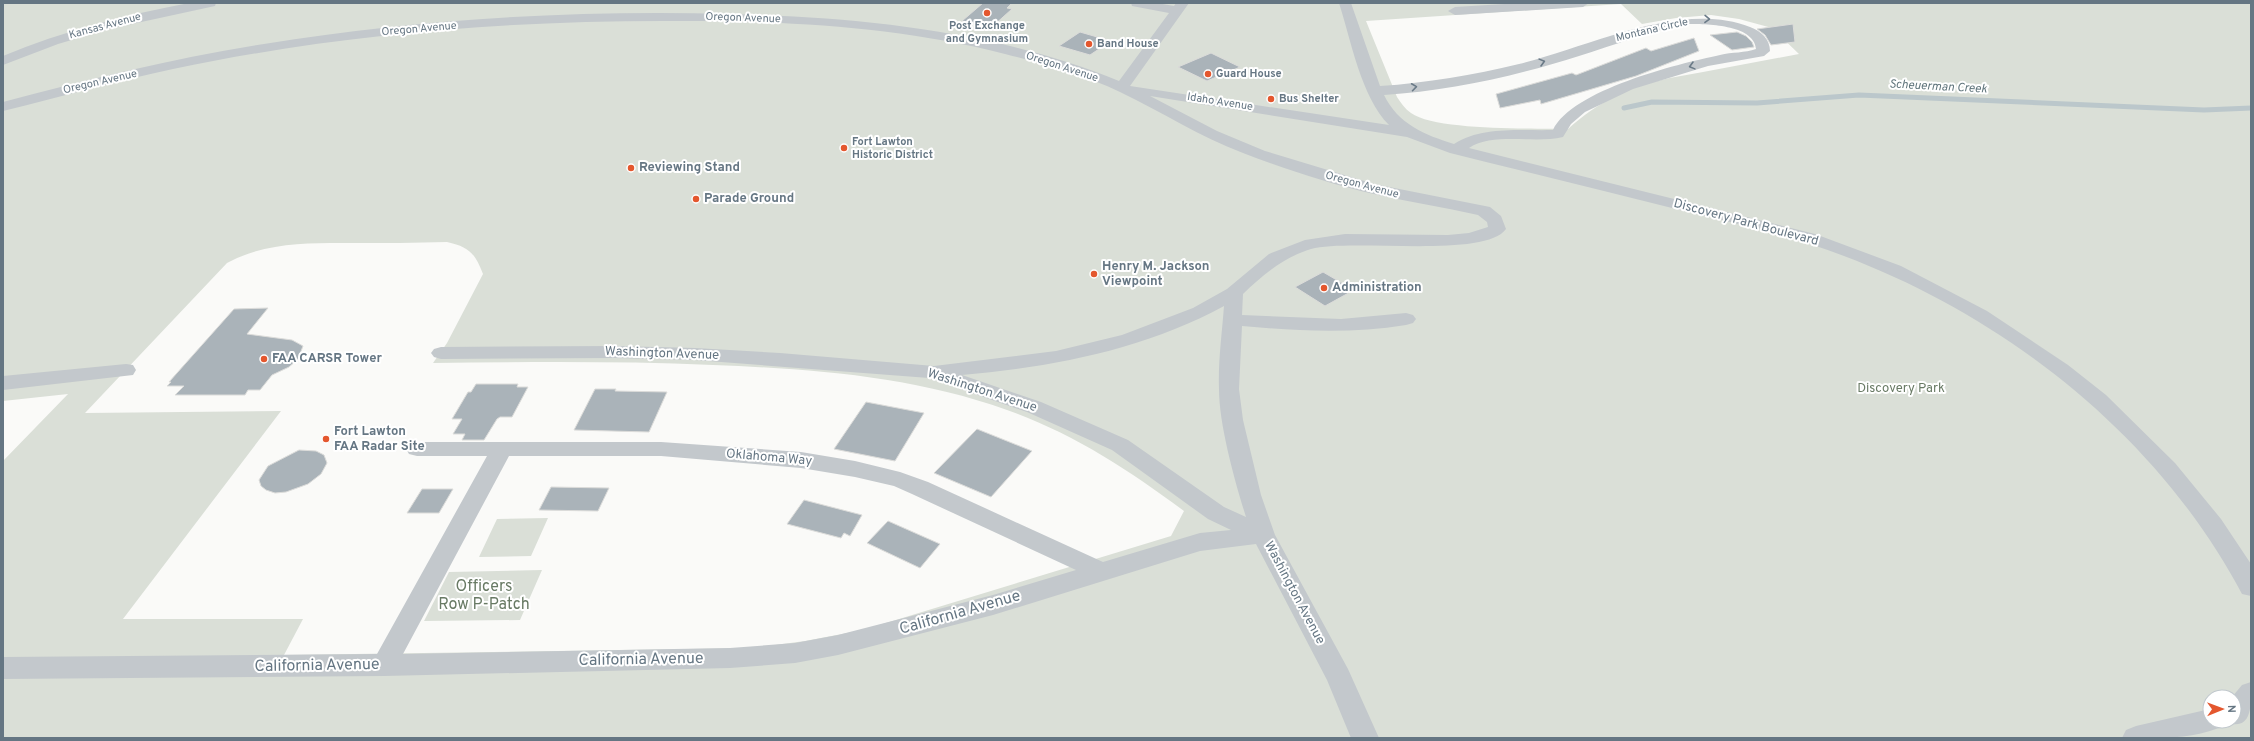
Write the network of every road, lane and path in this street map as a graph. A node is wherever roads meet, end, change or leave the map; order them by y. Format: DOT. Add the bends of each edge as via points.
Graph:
graph roads {
  1 [pos="210,3"];
  2 [pos="1137,3"];
  3 [pos="1345,3"];
  4 [pos="1583,3"];
  5 [pos="1180,7"];
  6 [pos="1455,11"];
  7 [pos="3,61"];
  8 [pos="1122,88"];
  9 [pos="1375,90"];
  10 [pos="3,107"];
  11 [pos="1412,132"];
  12 [pos="1456,150"];
  13 [pos="1234,293"];
  14 [pos="1406,319"];
  15 [pos="1233,320"];
  16 [pos="441,353"];
  17 [pos="126,370"];
  18 [pos="931,372"];
  19 [pos="3,383"];
  20 [pos="417,449"];
  21 [pos="502,449"];
  22 [pos="1263,535"];
  23 [pos="1099,571"];
  24 [pos="2251,587"];
  25 [pos="384,664"];
  26 [pos="3,668"];
  27 [pos="2251,693"];
  28 [pos="2242,704"];
  29 [pos="2202,722"];
  30 [pos="1365,738"];
  31 [pos="2136,738"];
  1 -- 7 [label="street, Kansas Avenue" via="141,16 83,31"];
  2 -- 5 [label="street"];
  3 -- 9 [label="street, Discovery Park Boulevard"];
  4 -- 6 [label="street"];
  5 -- 8 [label="street"];
  8 -- 10 [label="street, Oregon Avenue" via="1006,50 880,28 740,18 601,17 378,32 236,54 114,78"];
  8 -- 11 [label="street, Idaho Avenue"];
  8 -- 13 [label="street, Oregon Avenue" via="1195,128 1245,149 1371,189 1484,211 1494,220 1497,229 1492,234 1467,239 1344,240 1314,243 1274,258"];
  9 -- 11 [label="street, Discovery Park Boulevard" via="1385,111 1402,127"];
  9 -- 12 [label="street, Montana Circle, one-way" via="1438,84 1500,72 1549,60 1641,30 1690,20 1732,23 1746,28 1761,41 1763,51 1667,73 1588,102 1562,124 1558,134 1497,136 1471,140"];
  11 -- 12 [label="street, Discovery Park Boulevard"];
  12 -- 24 [label="street, Discovery Park Boulevard" via="1786,231 1851,253 1957,302 2014,336 2057,366 2119,418 2179,482 2221,534"];
  13 -- 15 [label="street"];
  13 -- 18 [label="street" via="1202,313 1164,329 1094,350 1018,364"];
  14 -- 15 [label="street" via="1378,325 1343,326"];
  15 -- 22 [label="street" via="1229,389 1233,420 1250,495"];
  16 -- 18 [label="street, Washington Avenue" via="695,354"];
  17 -- 19 [label="street"];
  18 -- 22 [label="street, Washington Avenue" via="1034,407 1120,446 1216,513"];
  20 -- 21 [label="street, Oklahoma Way"];
  21 -- 23 [label="street, Oklahoma Way" via="661,449 801,460 855,469 900,480 920,488"];
  21 -- 25 [label="street"];
  22 -- 23 [label="street, California Avenue" via="1200,542"];
  22 -- 30 [label="street, Washington Avenue" via="1339,677"];
  23 -- 25 [label="street, California Avenue" via="985,607 838,645 795,653 730,658"];
  25 -- 26 [label="street, California Avenue"];
  27 -- 28 [label="street"];
  29 -- 31 [label="street"];
}
